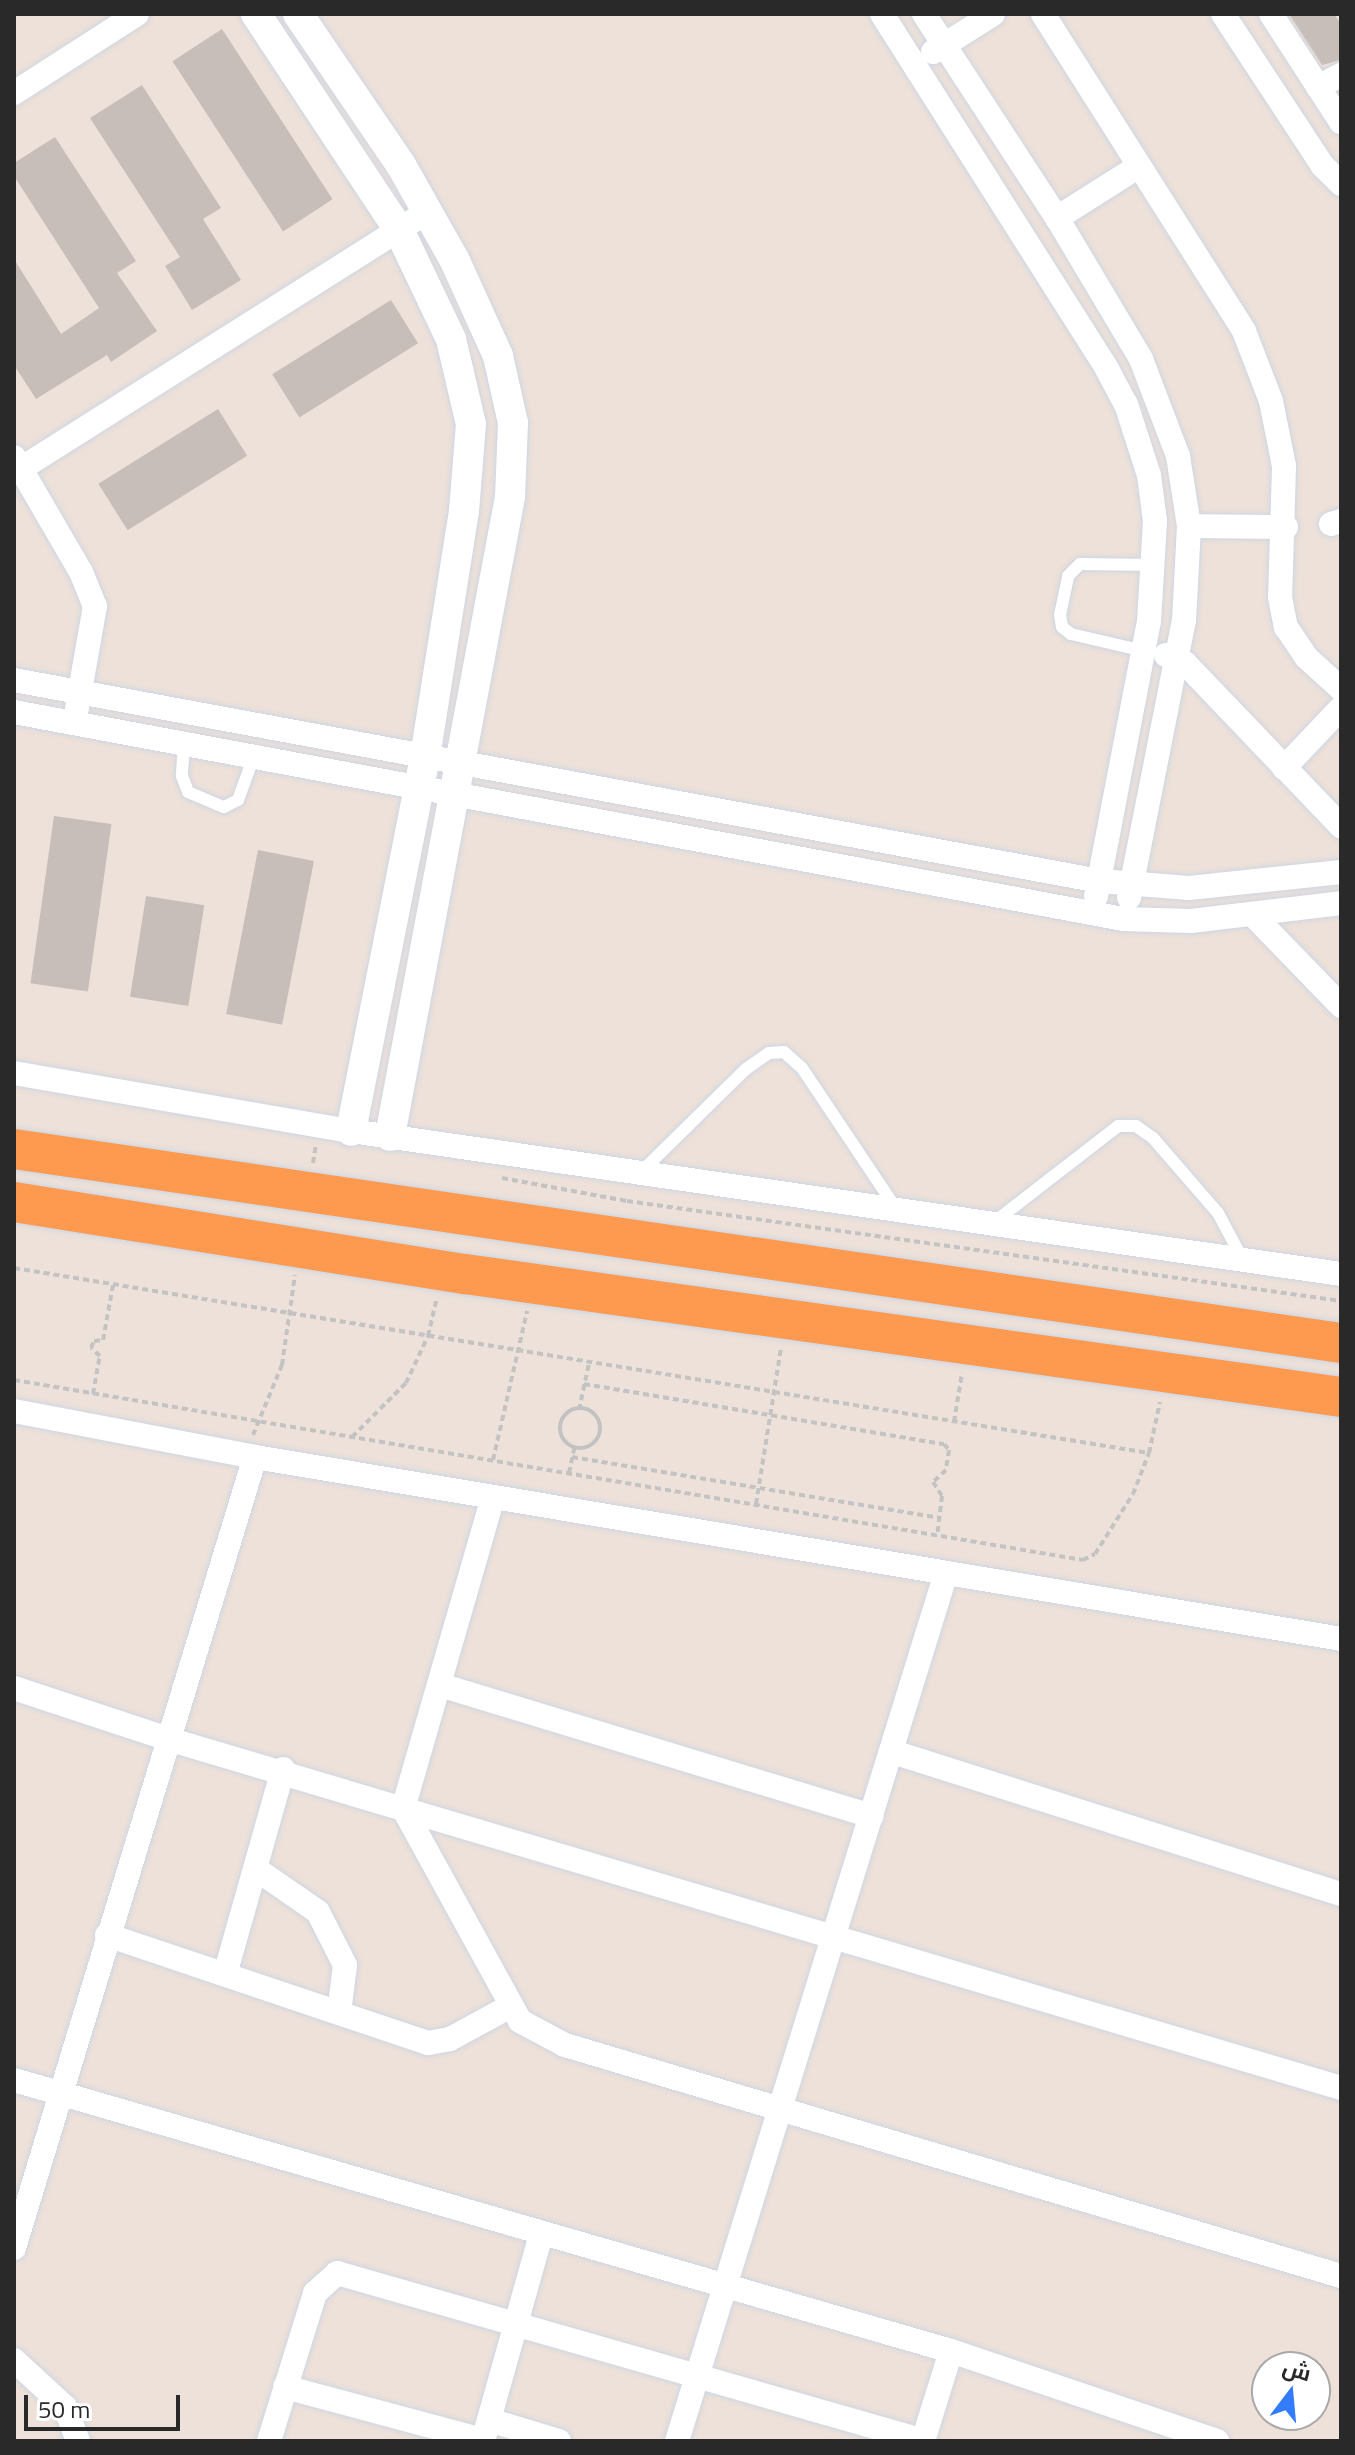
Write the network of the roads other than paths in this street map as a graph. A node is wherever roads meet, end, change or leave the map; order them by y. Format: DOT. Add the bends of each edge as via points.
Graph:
graph roads {
  1 [pos="137,14"];
  2 [pos="256,14"];
  3 [pos="298,14"];
  4 [pos="882,14"];
  5 [pos="924,14"];
  6 [pos="993,14"];
  7 [pos="1043,14"];
  8 [pos="1223,14"];
  9 [pos="1271,14"];
  10 [pos="944,45"];
  11 [pos="914,64"];
  12 [pos="1341,75"];
  13 [pos="1318,87"];
  14 [pos="14,93"];
  15 [pos="1341,122"];
  16 [pos="1139,166"];
  17 [pos="1341,184"];
  18 [pos="427,212"];
  19 [pos="1057,218"];
  20 [pos="399,230"];
  21 [pos="18,462"];
  22 [pos="1189,526"];
  23 [pos="1286,527"];
  24 [pos="1155,565"];
  25 [pos="1188,565"];
  26 [pos="1144,651"];
  27 [pos="1178,659"];
  28 [pos="14,680"];
  29 [pos="1341,689"];
  30 [pos="80,693"];
  31 [pos="1341,708"];
  32 [pos="14,712"];
  33 [pos="74,723"];
  34 [pos="184,744"];
  35 [pos="254,756"];
  36 [pos="425,757"];
  37 [pos="460,763"];
  38 [pos="1284,768"];
  39 [pos="419,787"];
  40 [pos="454,794"];
  41 [pos="1341,826"];
  42 [pos="1341,872"];
  43 [pos="1100,881"];
  44 [pos="1132,886"];
  45 [pos="1341,903"];
  46 [pos="1091,914"];
  47 [pos="1252,914"];
  48 [pos="1123,919"];
  49 [pos="1341,1006"];
  50 [pos="14,1073"];
  51 [pos="351,1131"];
  52 [pos="390,1136"];
  53 [pos="14,1149"];
  54 [pos="638,1175"];
  55 [pos="14,1202"];
  56 [pos="898,1212"];
  57 [pos="990,1225"];
  58 [pos="1244,1261"];
  59 [pos="1341,1274"];
  60 [pos="1341,1343"];
  61 [pos="1341,1397"];
  62 [pos="14,1411"];
  63 [pos="249,1456"];
  64 [pos="493,1497"];
  65 [pos="946,1573"];
  66 [pos="1341,1639"];
  67 [pos="440,1685"];
  68 [pos="14,1688"];
  69 [pos="168,1739"];
  70 [pos="893,1752"];
  71 [pos="283,1769"];
  72 [pos="403,1808"];
  73 [pos="872,1816"];
  74 [pos="256,1869"];
  75 [pos="1341,1894"];
  76 [pos="107,1935"];
  77 [pos="837,1935"];
  78 [pos="226,1971"];
  79 [pos="509,2007"];
  80 [pos="339,2013"];
  81 [pos="14,2080"];
  82 [pos="1341,2088"];
  83 [pos="63,2095"];
  84 [pos="783,2108"];
  85 [pos="541,2234"];
  86 [pos="14,2248"];
  87 [pos="1341,2276"];
  88 [pos="722,2288"];
  89 [pos="514,2325"];
  90 [pos="951,2351"];
  91 [pos="14,2360"];
  92 [pos="694,2378"];
  93 [pos="285,2387"];
  94 [pos="485,2434"];
  95 [pos="78,2441"];
  96 [pos="269,2441"];
  97 [pos="559,2441"];
  98 [pos="677,2441"];
  99 [pos="923,2441"];
  100 [pos="1217,2441"];
  1 -- 14 [label="street"];
  2 -- 20 [label="street"];
  3 -- 18 [label="street"];
  4 -- 11 [label="street"];
  5 -- 10 [label="street"];
  6 -- 10 [label="street"];
  7 -- 16 [label="street"];
  8 -- 17 [label="street" via="1322,165"];
  9 -- 13 [label="street"];
  10 -- 11 [label="street"];
  10 -- 19 [label="street"];
  11 -- 24 [label="street" via="1126,404 1149,475"];
  12 -- 13 [label="street"];
  13 -- 15 [label="street"];
  16 -- 19 [label="street"];
  16 -- 23 [label="street" via="1244,331 1261,370 1279,433"];
  18 -- 20 [label="street"];
  18 -- 37 [label="street" via="498,356 513,434 510,497"];
  19 -- 22 [label="street" via="1157,392 1178,456"];
  20 -- 21 [label="street"];
  20 -- 36 [label="street" via="451,339 471,424 464,511"];
  21 -- 30 [label="street" via="91,591 93,627"];
  22 -- 23 [label="street"];
  22 -- 25 [label="street"];
  23 -- 29 [label="street" via="1280,597 1286,627 1306,657"];
  24 -- 25 [label="street"];
  24 -- 26 [label="street"];
  24 -- 26 [label="lane" via="1080,564 1068,576 1060,615 1062,627 1071,634"];
  25 -- 27 [label="street"];
  26 -- 27 [label="street"];
  26 -- 43 [label="street"];
  27 -- 38 [label="street"];
  27 -- 44 [label="street"];
  28 -- 30 [label="street"];
  30 -- 33 [label="street"];
  30 -- 36 [label="street"];
  31 -- 38 [label="street"];
  32 -- 33 [label="street"];
  33 -- 34 [label="street"];
  34 -- 35 [label="street"];
  34 -- 35 [label="lane" via="182,776 188,792 224,807 238,800"];
  35 -- 39 [label="street"];
  36 -- 37 [label="street"];
  36 -- 39 [label="street"];
  37 -- 40 [label="street"];
  37 -- 43 [label="street"];
  38 -- 41 [label="street"];
  39 -- 40 [label="street"];
  39 -- 51 [label="street"];
  40 -- 46 [label="street"];
  40 -- 52 [label="street"];
  42 -- 44 [label="street" via="1215,887"];
  43 -- 44 [label="street"];
  43 -- 46 [label="street"];
  44 -- 48 [label="street"];
  45 -- 47 [label="street"];
  46 -- 48 [label="street"];
  47 -- 48 [label="street" via="1170,922"];
  47 -- 49 [label="street"];
  50 -- 51 [label="street"];
  51 -- 52 [label="street"];
  52 -- 54 [label="street"];
  53 -- 60 [label="highway"];
  54 -- 56 [label="street"];
  54 -- 56 [label="lane" via="746,1069 769,1053 784,1052 802,1068"];
  55 -- 61 [label="highway"];
  56 -- 57 [label="street"];
  57 -- 58 [label="street"];
  57 -- 58 [label="lane" via="1118,1126 1136,1126 1153,1138 1218,1213"];
  58 -- 59 [label="street"];
  62 -- 63 [label="street"];
  63 -- 64 [label="street"];
  63 -- 69 [label="street"];
  64 -- 65 [label="street"];
  64 -- 67 [label="street"];
  65 -- 66 [label="street"];
  65 -- 70 [label="street"];
  67 -- 72 [label="street"];
  67 -- 73 [label="street"];
  68 -- 69 [label="street"];
  69 -- 71 [label="street"];
  69 -- 76 [label="street"];
  70 -- 73 [label="street"];
  70 -- 75 [label="street"];
  71 -- 72 [label="street"];
  71 -- 74 [label="street"];
  72 -- 77 [label="street"];
  72 -- 79 [label="street"];
  73 -- 77 [label="street"];
  74 -- 78 [label="street"];
  74 -- 80 [label="street" via="318,1912 345,1965"];
  76 -- 78 [label="street"];
  76 -- 83 [label="street"];
  77 -- 82 [label="street"];
  77 -- 84 [label="street"];
  78 -- 80 [label="street"];
  79 -- 80 [label="street" via="450,2039 428,2043"];
  79 -- 84 [label="street" via="520,2021 565,2045"];
  81 -- 83 [label="street"];
  83 -- 85 [label="street"];
  83 -- 86 [label="street"];
  84 -- 87 [label="street"];
  84 -- 88 [label="street"];
  85 -- 88 [label="street"];
  85 -- 89 [label="street"];
  88 -- 90 [label="street"];
  88 -- 92 [label="street"];
  89 -- 92 [label="street"];
  89 -- 93 [label="street" via="337,2273 315,2293"];
  89 -- 94 [label="street"];
  90 -- 99 [label="street"];
  90 -- 100 [label="street"];
  91 -- 95 [label="street" via="65,2407"];
  92 -- 98 [label="street"];
  92 -- 99 [label="street"];
  93 -- 94 [label="street"];
  93 -- 96 [label="street"];
  94 -- 97 [label="street"];
}
